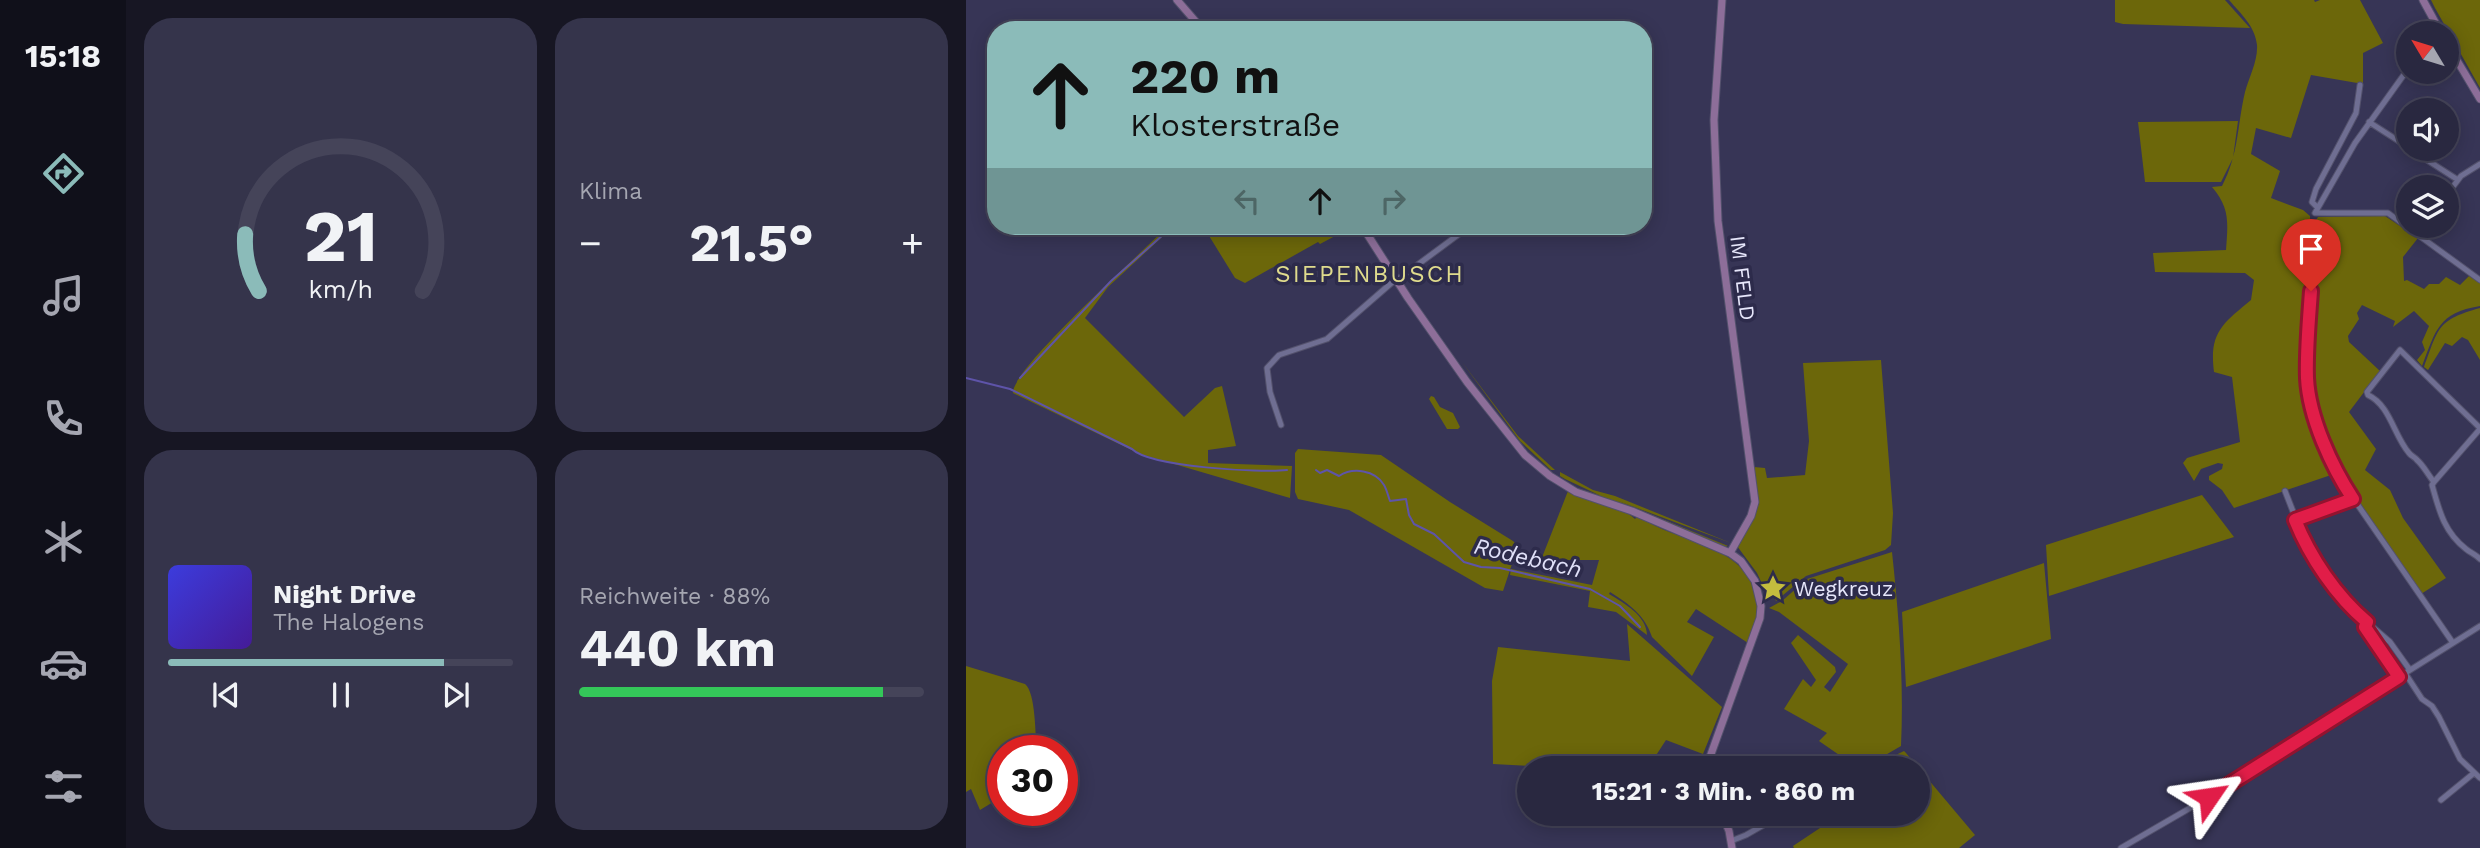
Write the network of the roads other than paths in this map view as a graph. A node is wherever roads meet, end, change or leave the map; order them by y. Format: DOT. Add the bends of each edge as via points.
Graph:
graph roads {
  1 [pos="1177,0"];
  2 [pos="1722,0"];
  3 [pos="2423,0"];
  4 [pos="1195,21"];
  5 [pos="2434,21"];
  6 [pos="2459,65"];
  7 [pos="2397,84"];
  8 [pos="2360,85"];
  9 [pos="2480,99"];
  10 [pos="2369,122"];
  11 [pos="2396,140"];
  12 [pos="2429,161"];
  13 [pos="2480,164"];
  14 [pos="2450,175"];
  15 [pos="2459,179"];
  16 [pos="2316,210"];
  17 [pos="2396,219"];
  18 [pos="1368,235"];
  19 [pos="1457,235"];
  20 [pos="2423,238"];
  21 [pos="1396,280"];
  22 [pos="2480,280"];
  23 [pos="2311,291"];
  24 [pos="1281,425"];
  25 [pos="2480,428"];
  26 [pos="2434,482"];
  27 [pos="2285,491"];
  28 [pos="2353,499"];
  29 [pos="2295,520"];
  30 [pos="1730,552"];
  31 [pos="2480,559"];
  32 [pos="2367,622"];
  33 [pos="2477,628"];
  34 [pos="2480,638"];
  35 [pos="2453,643"];
  36 [pos="2408,672"];
  37 [pos="2399,677"];
  38 [pos="1710,756"];
  39 [pos="2474,773"];
  40 [pos="2480,778"];
  41 [pos="2441,800"];
  42 [pos="1725,826"];
  43 [pos="1762,826"];
  44 [pos="1731,844"];
  45 [pos="2121,848"];
  1 -- 4 [label="main road"];
  2 -- 30 [label="main road, IM FELD" via="1714,120 1716,198 1755,502"];
  3 -- 5 [label="main road"];
  6 -- 9 [label="main road"];
  7 -- 10 [label="street"];
  8 -- 16 [label="street" via="2356,113 2312,198"];
  10 -- 11 [label="street"];
  10 -- 16 [label="street"];
  12 -- 14 [label="street"];
  13 -- 15 [label="street"];
  16 -- 17 [label="street" via="2388,213"];
  18 -- 21 [label="main road"];
  19 -- 21 [label="street"];
  20 -- 22 [label="street"];
  21 -- 24 [label="street" via="1327,340 1279,355 1267,368"];
  21 -- 30 [label="main road" via="1512,440 1550,476 1587,497"];
  23 -- 28 [label="street" via="2307,381 2311,401 2334,466"];
  25 -- 26 [label="street"];
  25 -- 26 [label="street" via="2400,350 2367,394 2375,398 2410,456"];
  26 -- 31 [label="street" via="2446,528"];
  27 -- 29 [label="street"];
  28 -- 29 [label="street"];
  28 -- 35 [label="street"];
  29 -- 32 [label="street" via="2310,551"];
  30 -- 38 [label="main road" via="1755,581 1761,610"];
  32 -- 36 [label="street" via="2394,647"];
  32 -- 37 [label="street" via="2365,627"];
  33 -- 34 [label="street"];
  33 -- 35 [label="street"];
  35 -- 36 [label="street"];
  36 -- 37 [label="street"];
  36 -- 39 [label="street" via="2457,754"];
  37 -- 45 [label="street"];
  39 -- 40 [label="street"];
  39 -- 41 [label="street"];
  42 -- 44 [label="main road"];
  43 -- 44 [label="street"];
}
